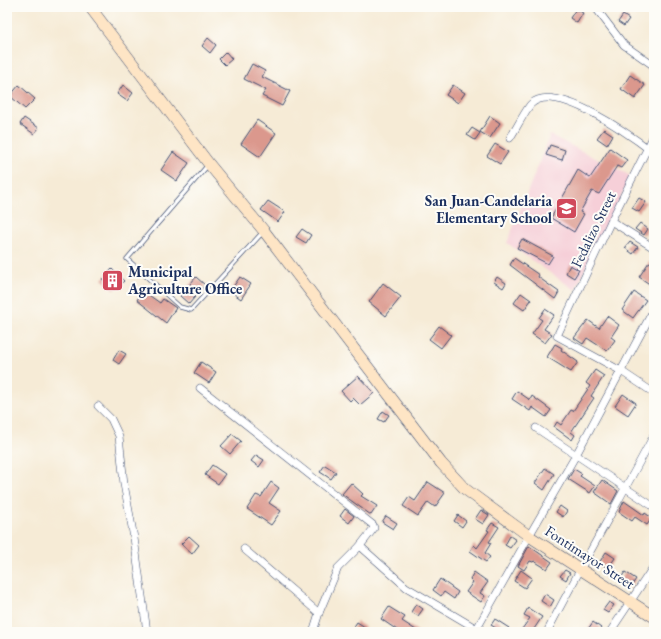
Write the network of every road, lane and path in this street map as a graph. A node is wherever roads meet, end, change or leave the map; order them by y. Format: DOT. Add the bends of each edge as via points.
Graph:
graph roads {
  1 [pos="90,7"];
  2 [pos="595,7"];
  3 [pos="654,66"];
  4 [pos="654,135"];
  5 [pos="510,138"];
  6 [pos="651,151"];
  7 [pos="209,164"];
  8 [pos="611,221"];
  9 [pos="264,231"];
  10 [pos="654,248"];
  11 [pos="654,309"];
  12 [pos="620,371"];
  13 [pos="200,388"];
  14 [pos="654,393"];
  15 [pos="98,406"];
  16 [pos="536,428"];
  17 [pos="654,435"];
  18 [pos="576,455"];
  19 [pos="626,488"];
  20 [pos="654,506"];
  21 [pos="529,536"];
  22 [pos="360,546"];
  23 [pos="244,550"];
  24 [pos="654,566"];
  25 [pos="580,568"];
  26 [pos="630,602"];
  27 [pos="319,613"];
  28 [pos="654,617"];
  29 [pos="478,631"];
  30 [pos="147,632"];
  31 [pos="313,632"];
  32 [pos="547,632"];
  33 [pos="610,632"];
  1 -- 7 [label="street, Fontimayor Street"];
  2 -- 3 [label="street" via="624,45"];
  4 -- 6 [label="street, Fedalizo Street"];
  5 -- 6 [label="street" via="531,104 544,98 560,99 586,109"];
  6 -- 8 [label="street, Fedalizo Street"];
  7 -- 9 [label="street, Fontimayor Street"];
  7 -- 9 [label="lane" via="127,259 180,307 191,310"];
  8 -- 10 [label="street"];
  8 -- 12 [label="street, Fedalizo Street" via="557,336"];
  9 -- 21 [label="street, Fontimayor Street" via="441,463 465,489"];
  11 -- 12 [label="street"];
  12 -- 14 [label="street"];
  12 -- 18 [label="street"];
  13 -- 22 [label="street" via="373,525 374,528"];
  15 -- 30 [label="street" via="111,419 119,436"];
  16 -- 18 [label="street"];
  17 -- 19 [label="street"];
  18 -- 19 [label="street"];
  18 -- 21 [label="street"];
  19 -- 20 [label="street"];
  19 -- 25 [label="street"];
  21 -- 25 [label="street, Fontimayor Street"];
  21 -- 29 [label="street"];
  22 -- 27 [label="street" via="338,568"];
  22 -- 29 [label="street" via="406,587"];
  23 -- 27 [label="street"];
  24 -- 26 [label="street"];
  25 -- 26 [label="street, Fontimayor Street"];
  25 -- 32 [label="street"];
  26 -- 28 [label="street, Fontimayor Street"];
  26 -- 33 [label="street"];
  27 -- 31 [label="street"];
}
